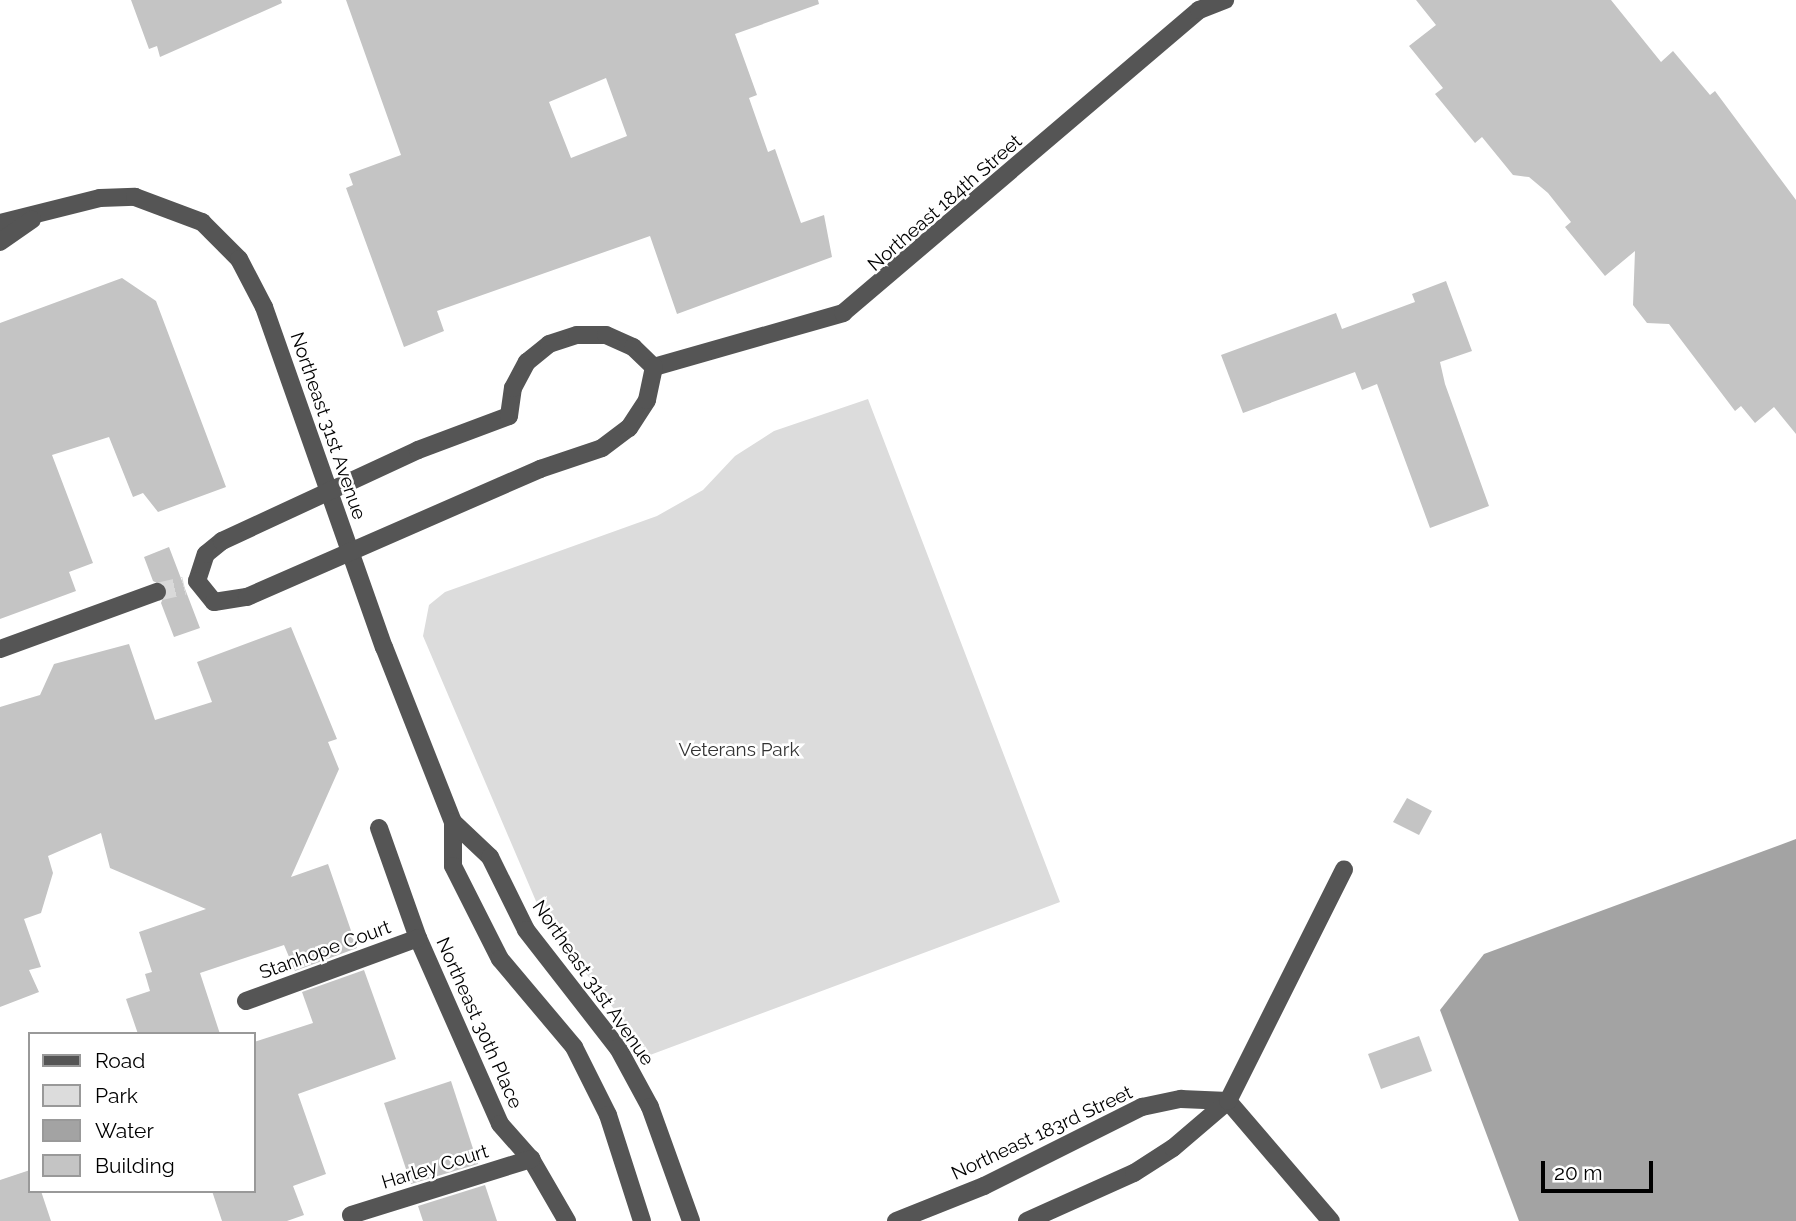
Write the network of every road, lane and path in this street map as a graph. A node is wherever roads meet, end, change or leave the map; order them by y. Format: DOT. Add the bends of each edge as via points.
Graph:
graph roads {
  1 [pos="1225,0"];
  2 [pos="35,218"];
  3 [pos="0,223"];
  4 [pos="0,242"];
  5 [pos="654,367"];
  6 [pos="329,495"];
  7 [pos="350,552"];
  8 [pos="157,592"];
  9 [pos="0,649"];
  10 [pos="453,822"];
  11 [pos="379,828"];
  12 [pos="1344,869"];
  13 [pos="418,938"];
  14 [pos="246,1001"];
  15 [pos="1227,1101"];
  16 [pos="531,1159"];
  17 [pos="351,1215"];
  18 [pos="567,1221"];
  19 [pos="642,1221"];
  20 [pos="691,1221"];
  21 [pos="896,1221"];
  22 [pos="1027,1221"];
  23 [pos="1331,1221"];
  1 -- 5 [label="street, Northeast 184th Street" via="1199,10 843,313"];
  2 -- 3 [label="street"];
  2 -- 4 [label="street"];
  2 -- 6 [label="street, Northeast 31st Avenue" via="117,195 172,207 216,233 261,299"];
  5 -- 6 [label="street" via="632,347 606,335 577,335 550,344 527,362 513,388 509,416 418,450"];
  5 -- 7 [label="street" via="647,400 629,428 602,447"];
  6 -- 7 [label="street, Northeast 31st Avenue"];
  6 -- 7 [label="street" via="222,541 206,554 191,584 214,602 229,602"];
  7 -- 10 [label="street, Northeast 31st Avenue"];
  8 -- 9 [label="street"];
  10 -- 19 [label="street, Northeast 31st Avenue" via="453,866 475,919 500,959 574,1046 608,1115"];
  10 -- 20 [label="street, Northeast 31st Avenue" via="490,857 526,930 618,1048 650,1107"];
  11 -- 13 [label="street, Northeast 30th Place"];
  12 -- 15 [label="street"];
  13 -- 14 [label="street, Stanhope Court"];
  13 -- 16 [label="street, Northeast 30th Place" via="500,1124"];
  15 -- 21 [label="street, Northeast 183rd Street" via="1181,1099 1142,1107 984,1186"];
  15 -- 22 [label="street" via="1173,1148 1134,1173"];
  15 -- 23 [label="street"];
  16 -- 17 [label="street, Harley Court"];
  16 -- 18 [label="street, Northeast 30th Place"];
}
